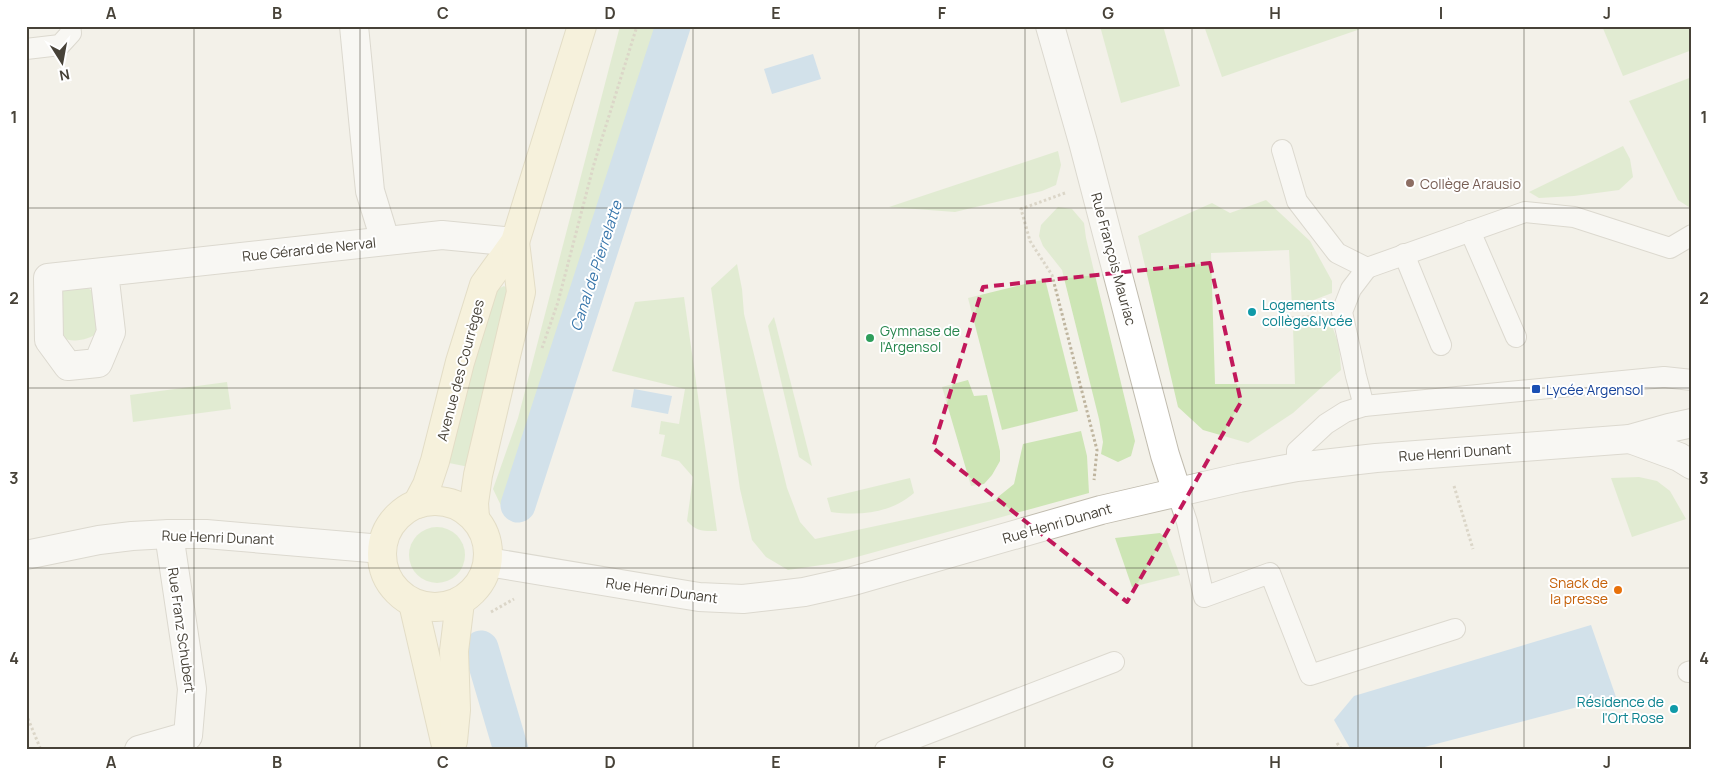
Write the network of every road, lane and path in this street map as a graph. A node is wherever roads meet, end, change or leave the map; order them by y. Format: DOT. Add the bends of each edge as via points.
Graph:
graph roads {
  1 [pos="70,26"];
  2 [pos="354,26"];
  3 [pos="582,26"];
  4 [pos="637,26"];
  5 [pos="1050,26"];
  6 [pos="26,48"];
  7 [pos="1282,150"];
  8 [pos="1094,182"];
  9 [pos="1470,231"];
  10 [pos="1692,235"];
  11 [pos="385,240"];
  12 [pos="515,242"];
  13 [pos="1404,254"];
  14 [pos="1367,268"];
  15 [pos="104,272"];
  16 [pos="1516,337"];
  17 [pos="1441,345"];
  18 [pos="540,355"];
  19 [pos="1692,380"];
  20 [pos="1364,406"];
  21 [pos="1692,424"];
  22 [pos="1630,439"];
  23 [pos="1692,465"];
  24 [pos="1297,467"];
  25 [pos="1095,486"];
  26 [pos="1454,486"];
  27 [pos="1177,492"];
  28 [pos="417,504"];
  29 [pos="475,518"];
  30 [pos="169,534"];
  31 [pos="382,549"];
  32 [pos="1473,549"];
  33 [pos="26,555"];
  34 [pos="488,562"];
  35 [pos="460,602"];
  36 [pos="413,603"];
  37 [pos="1455,629"];
  38 [pos="1114,662"];
  39 [pos="26,714"];
  40 [pos="1337,743"];
  41 [pos="41,750"];
  42 [pos="139,750"];
  43 [pos="447,750"];
  44 [pos="453,750"];
  45 [pos="886,750"];
  46 [pos="1342,750"];
  1 -- 6 [label="lane" via="71,33 60,45"];
  2 -- 11 [label="street" via="370,191"];
  3 -- 12 [label="street, Avenue des Courrèges"];
  4 -- 18 [label="path"];
  5 -- 8 [label="street, Rue François Mauriac"];
  7 -- 14 [label="lane" via="1297,201 1337,253"];
  8 -- 25 [label="path" via="1021,209 1030,241 1052,275 1096,450"];
  8 -- 27 [label="street, Rue François Mauriac"];
  9 -- 10 [label="lane" via="1526,212 1574,217 1670,248"];
  9 -- 13 [label="lane"];
  9 -- 16 [label="lane"];
  11 -- 12 [label="street, Rue Gérard de Nerval" via="442,235"];
  11 -- 15 [label="street, Rue Gérard de Nerval"];
  12 -- 28 [label="street, Avenue des Courrèges" via="484,285 435,461"];
  12 -- 29 [label="street, Avenue des Courrèges" via="521,292 478,475"];
  13 -- 14 [label="lane"];
  13 -- 17 [label="lane"];
  14 -- 20 [label="lane" via="1351,289 1342,312"];
  19 -- 20 [label="lane" via="1664,377"];
  20 -- 24 [label="lane" via="1345,412 1326,424 1297,451"];
  21 -- 22 [label="street, Rue Henri Dunant"];
  22 -- 23 [label="street, Rue Henri Dunant"];
  22 -- 24 [label="street, Rue Henri Dunant"];
  24 -- 27 [label="street, Rue Henri Dunant"];
  26 -- 32 [label="path"];
  27 -- 34 [label="street, Rue Henri Dunant" via="1101,510 853,581 743,599 699,597"];
  27 -- 37 [label="lane" via="1204,597 1270,573 1310,675"];
  28 -- 29 [label="street" via="448,502"];
  28 -- 31 [label="street" via="400,514 388,530"];
  29 -- 34 [label="street" via="487,539"];
  30 -- 31 [label="street, Rue Henri Dunant" via="206,534"];
  30 -- 33 [label="street, Rue Henri Dunant" via="99,540"];
  30 -- 42 [label="street, Rue Franz Schubert" via="192,689 188,736"];
  31 -- 36 [label="street" via="383,566 389,581 399,594"];
  34 -- 35 [label="street" via="478,588"];
  35 -- 36 [label="street" via="445,607"];
  35 -- 44 [label="street" via="454,651 456,710"];
  36 -- 43 [label="street"];
  38 -- 45 [label="lane"];
  39 -- 41 [label="path"];
  40 -- 46 [label="path"];
}
